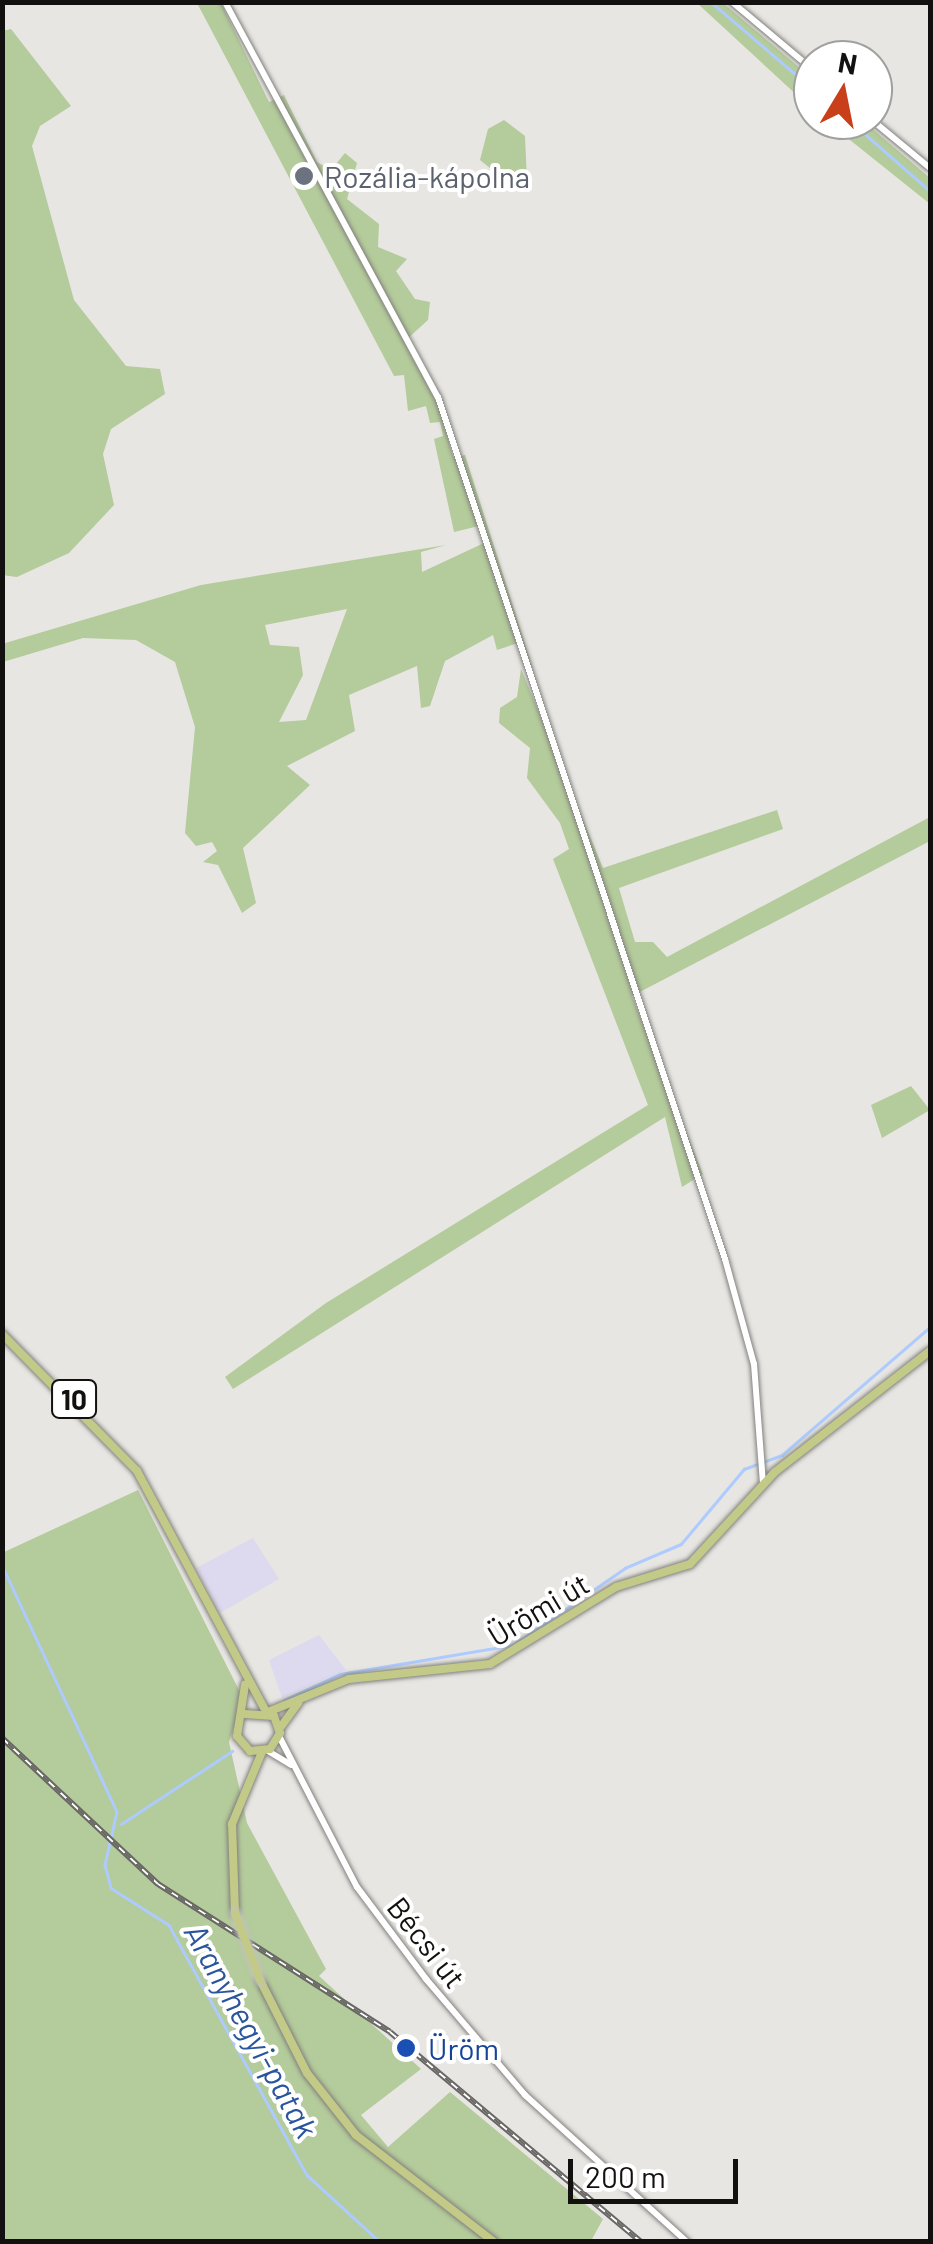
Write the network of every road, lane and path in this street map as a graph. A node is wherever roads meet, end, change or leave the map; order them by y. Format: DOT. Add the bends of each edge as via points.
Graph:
graph roads {
  1 [pos="225,2"];
  2 [pos="732,2"];
  3 [pos="793,53"];
  4 [pos="893,137"];
  5 [pos="930,168"];
  6 [pos="2,1334"];
  7 [pos="930,1351"];
  8 [pos="764,1484"];
  9 [pos="243,1674"];
  10 [pos="300,1700"];
  11 [pos="266,1711"];
  12 [pos="245,1714"];
  13 [pos="280,1733"];
  14 [pos="244,1748"];
  15 [pos="264,1751"];
  16 [pos="295,1769"];
  17 [pos="244,1779"];
  18 [pos="494,2242"];
  19 [pos="687,2242"];
  1 -- 8 [label="street" via="438,396 725,1260 754,1364"];
  2 -- 3 [label="street"];
  4 -- 5 [label="street"];
  6 -- 9 [label="main road, 10" via="137,1471"];
  7 -- 8 [label="main road, Ürömi út"];
  8 -- 10 [label="main road, Ürömi út" via="690,1564 616,1587 498,1661 349,1679"];
  9 -- 11 [label="main road, 10"];
  9 -- 12 [label="main road, 10"];
  10 -- 11 [label="main road, Ürömi út"];
  10 -- 13 [label="main road"];
  11 -- 12 [label="main road"];
  11 -- 13 [label="main road, 10"];
  12 -- 14 [label="main road, 10" via="237,1729"];
  13 -- 15 [label="main road, 10"];
  13 -- 16 [label="street, Bécsi út"];
  14 -- 15 [label="main road"];
  14 -- 17 [label="main road, 10"];
  15 -- 16 [label="street"];
  15 -- 17 [label="main road, 10"];
  16 -- 19 [label="street, Bécsi út" via="361,1893 426,1979 525,2095"];
  17 -- 18 [label="main road, 10, bridge" via="227,1858 235,1913 307,2073 356,2135"];
}
